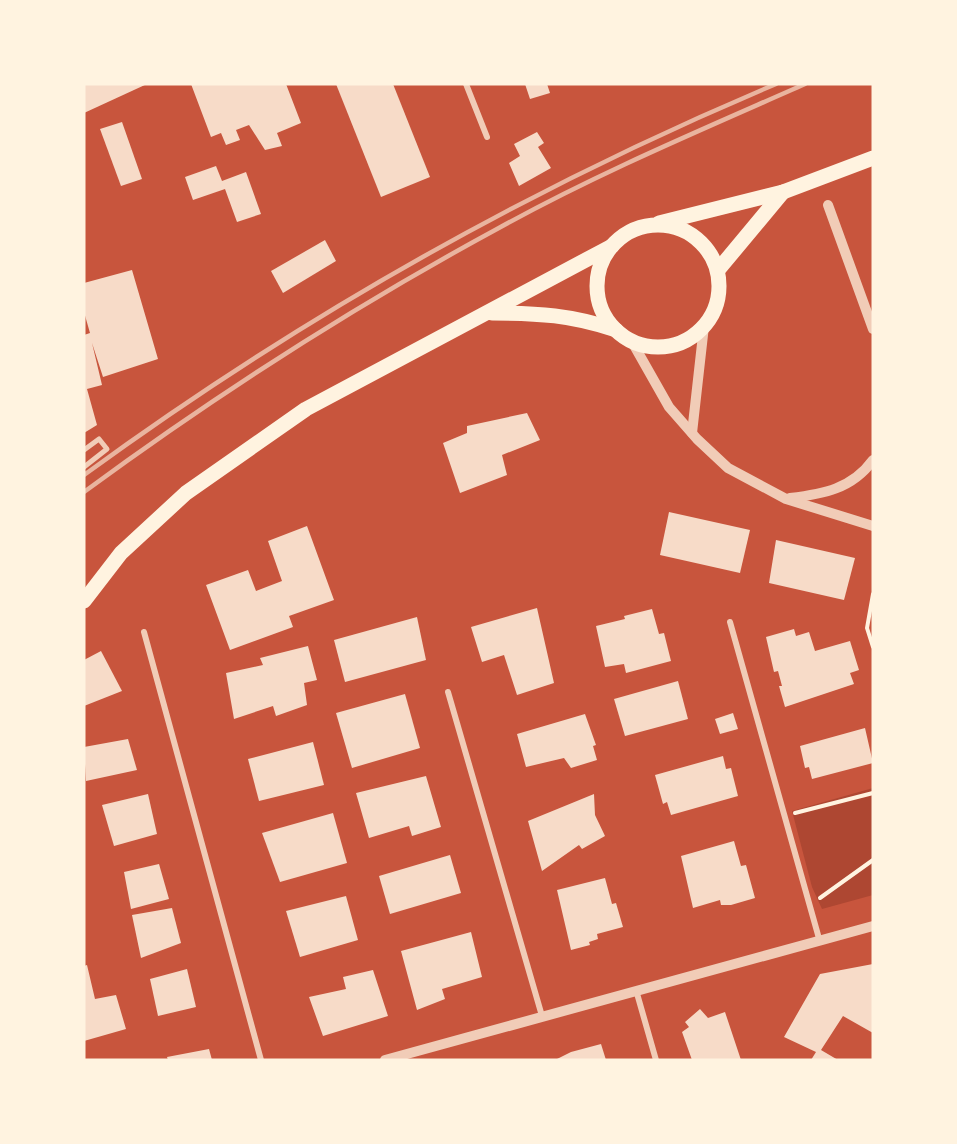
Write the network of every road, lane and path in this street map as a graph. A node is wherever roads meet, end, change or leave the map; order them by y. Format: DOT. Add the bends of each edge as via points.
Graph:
graph roads {
  1 [pos="466,84"];
  2 [pos="487,137"];
  3 [pos="873,158"];
  4 [pos="783,192"];
  5 [pos="828,205"];
  6 [pos="650,225"];
  7 [pos="612,246"];
  8 [pos="718,270"];
  9 [pos="489,312"];
  10 [pos="704,326"];
  11 [pos="873,329"];
  12 [pos="617,330"];
  13 [pos="631,340"];
  14 [pos="692,433"];
  15 [pos="84,450"];
  16 [pos="873,460"];
  17 [pos="84,467"];
  18 [pos="786,499"];
  19 [pos="873,526"];
  20 [pos="873,594"];
  21 [pos="84,601"];
  22 [pos="730,622"];
  23 [pos="144,632"];
  24 [pos="873,647"];
  25 [pos="448,692"];
  26 [pos="873,793"];
  27 [pos="784,815"];
  28 [pos="873,860"];
  29 [pos="810,905"];
  30 [pos="873,926"];
  31 [pos="820,942"];
  32 [pos="636,990"];
  33 [pos="542,1016"];
  34 [pos="261,1060"];
  35 [pos="385,1060"];
  36 [pos="656,1060"];
  1 -- 2 [label="street"];
  3 -- 4 [label="main road"];
  4 -- 6 [label="main road"];
  4 -- 8 [label="main road"];
  5 -- 11 [label="street"];
  6 -- 7 [label="main road" via="636,229"];
  6 -- 8 [label="main road" via="671,226 690,234 706,247"];
  7 -- 9 [label="main road"];
  7 -- 12 [label="main road" via="603,259 597,289 607,318"];
  8 -- 10 [label="main road" via="716,304"];
  9 -- 12 [label="main road" via="546,312 582,318"];
  9 -- 21 [label="main road" via="306,409 186,493 121,553"];
  10 -- 13 [label="main road" via="678,344 654,346"];
  10 -- 14 [label="street"];
  12 -- 13 [label="main road"];
  13 -- 14 [label="street" via="669,406"];
  14 -- 18 [label="street" via="728,468"];
  15 -- 17 [label="street" via="99,439 107,449"];
  16 -- 18 [label="street" via="852,482 826,494"];
  18 -- 19 [label="street"];
  20 -- 24 [label="path" via="867,628"];
  22 -- 27 [label="street"];
  23 -- 34 [label="street"];
  25 -- 33 [label="street"];
  26 -- 27 [label="path"];
  27 -- 29 [label="street"];
  28 -- 29 [label="path"];
  29 -- 31 [label="street"];
  30 -- 31 [label="street"];
  31 -- 32 [label="street"];
  32 -- 33 [label="street"];
  32 -- 36 [label="street"];
  33 -- 35 [label="street"];
}
